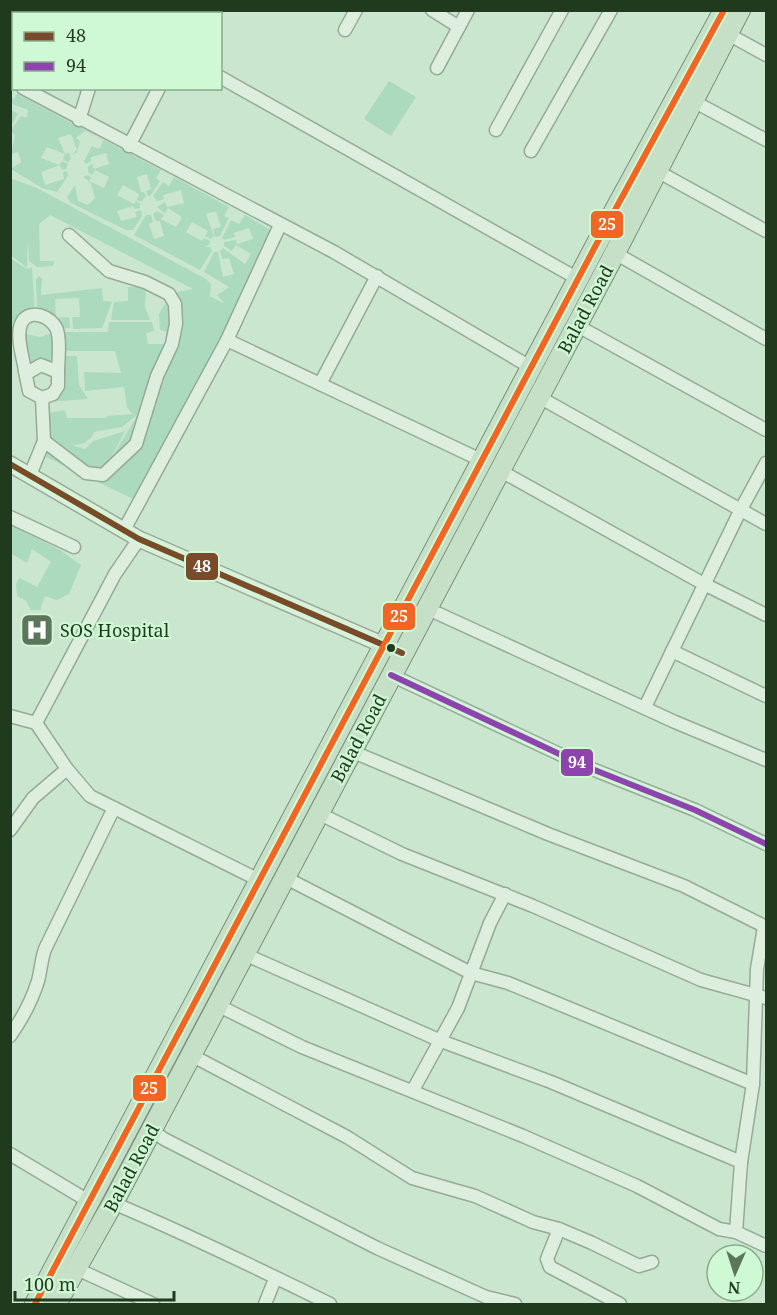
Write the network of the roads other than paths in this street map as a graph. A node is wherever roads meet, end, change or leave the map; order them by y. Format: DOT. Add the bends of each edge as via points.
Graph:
graph roads {
  1 [pos="356,10"];
  2 [pos="432,10"];
  3 [pos="468,10"];
  4 [pos="562,10"];
  5 [pos="611,10"];
  6 [pos="724,10"];
  7 [pos="740,10"];
  8 [pos="459,27"];
  9 [pos="345,30"];
  10 [pos="728,34"];
  11 [pos="766,55"];
  12 [pos="437,68"];
  13 [pos="222,78"];
  14 [pos="26,90"];
  15 [pos="88,90"];
  16 [pos="158,90"];
  17 [pos="693,101"];
  18 [pos="79,120"];
  19 [pos="496,130"];
  20 [pos="766,140"];
  21 [pos="129,146"];
  22 [pos="531,152"];
  23 [pos="657,171"];
  24 [pos="280,225"];
  25 [pos="766,231"];
  26 [pos="69,235"];
  27 [pos="615,253"];
  28 [pos="377,276"];
  29 [pos="580,280"];
  30 [pos="576,325"];
  31 [pos="766,339"];
  32 [pos="227,340"];
  33 [pos="532,368"];
  34 [pos="25,371"];
  35 [pos="58,372"];
  36 [pos="320,384"];
  37 [pos="539,397"];
  38 [pos="42,398"];
  39 [pos="766,430"];
  40 [pos="44,441"];
  41 [pos="766,463"];
  42 [pos="10,464"];
  43 [pos="491,465"];
  44 [pos="30,475"];
  45 [pos="740,511"];
  46 [pos="10,516"];
  47 [pos="766,524"];
  48 [pos="124,530"];
  49 [pos="139,539"];
  50 [pos="74,547"];
  51 [pos="704,584"];
  52 [pos="426,608"];
  53 [pos="766,615"];
  54 [pos="394,650"];
  55 [pos="672,651"];
  56 [pos="391,675"];
  57 [pos="766,696"];
  58 [pos="645,707"];
  59 [pos="10,716"];
  60 [pos="36,723"];
  61 [pos="351,751"];
  62 [pos="766,760"];
  63 [pos="67,769"];
  64 [pos="114,808"];
  65 [pos="318,813"];
  66 [pos="10,830"];
  67 [pos="766,844"];
  68 [pos="284,877"];
  69 [pos="261,881"];
  70 [pos="505,894"];
  71 [pos="765,927"];
  72 [pos="244,954"];
  73 [pos="471,973"];
  74 [pos="761,997"];
  75 [pos="217,1005"];
  76 [pos="10,1036"];
  77 [pos="441,1041"];
  78 [pos="191,1055"];
  79 [pos="753,1084"];
  80 [pos="413,1090"];
  81 [pos="152,1130"];
  82 [pos="10,1154"];
  83 [pos="741,1162"];
  84 [pos="90,1202"];
  85 [pos="113,1203"];
  86 [pos="559,1229"];
  87 [pos="736,1232"];
  88 [pos="766,1246"];
  89 [pos="652,1262"];
  90 [pos="77,1269"];
  91 [pos="275,1279"];
  92 [pos="35,1305"];
  93 [pos="56,1305"];
  94 [pos="153,1305"];
  95 [pos="265,1305"];
  96 [pos="330,1305"];
  97 [pos="515,1305"];
  98 [pos="620,1305"];
  1 -- 9 [label="street"];
  2 -- 8 [label="street"];
  3 -- 8 [label="street"];
  4 -- 19 [label="street"];
  5 -- 22 [label="street"];
  6 -- 29 [label="highway, Balad Road"];
  7 -- 10 [label="highway, Balad Road"];
  8 -- 12 [label="street"];
  10 -- 11 [label="street"];
  10 -- 17 [label="highway, Balad Road"];
  13 -- 29 [label="street"];
  14 -- 18 [label="street"];
  15 -- 18 [label="street"];
  16 -- 21 [label="street"];
  17 -- 20 [label="street"];
  17 -- 23 [label="highway, Balad Road"];
  18 -- 21 [label="street"];
  21 -- 24 [label="street" via="212,186"];
  23 -- 25 [label="street"];
  23 -- 27 [label="highway, Balad Road"];
  24 -- 28 [label="street"];
  24 -- 32 [label="street"];
  26 -- 40 [label="street" via="110,271 169,294 175,304 176,324 136,444 120,457 114,468 103,475 86,473"];
  27 -- 30 [label="highway, Balad Road"];
  27 -- 31 [label="street"];
  28 -- 33 [label="street"];
  28 -- 36 [label="street"];
  29 -- 33 [label="highway, Balad Road"];
  30 -- 37 [label="highway, Balad Road"];
  30 -- 39 [label="street"];
  32 -- 36 [label="street"];
  32 -- 48 [label="street"];
  33 -- 43 [label="highway, Balad Road"];
  34 -- 35 [label="street" via="41,365"];
  34 -- 35 [label="street" via="22,323 30,316 42,315 58,331"];
  34 -- 38 [label="street" via="28,391"];
  35 -- 38 [label="street" via="56,391"];
  36 -- 43 [label="street"];
  37 -- 43 [label="highway, Balad Road"];
  37 -- 45 [label="street"];
  38 -- 40 [label="street"];
  40 -- 44 [label="street"];
  41 -- 45 [label="street"];
  42 -- 44 [label="street"];
  43 -- 51 [label="street"];
  43 -- 52 [label="highway, Balad Road"];
  43 -- 54 [label="highway, Balad Road"];
  44 -- 48 [label="street"];
  45 -- 47 [label="street"];
  45 -- 51 [label="street"];
  46 -- 50 [label="street"];
  48 -- 49 [label="street"];
  49 -- 54 [label="street"];
  49 -- 60 [label="street" via="115,574"];
  51 -- 53 [label="street"];
  51 -- 55 [label="street"];
  52 -- 54 [label="highway, Balad Road"];
  52 -- 58 [label="street"];
  54 -- 56 [label="highway, Balad Road"];
  54 -- 69 [label="highway, Balad Road"];
  55 -- 57 [label="street"];
  55 -- 58 [label="street"];
  56 -- 61 [label="highway, Balad Road"];
  56 -- 67 [label="street" via="587,767 695,810"];
  58 -- 62 [label="street"];
  59 -- 60 [label="street"];
  60 -- 63 [label="street"];
  61 -- 65 [label="highway, Balad Road"];
  61 -- 71 [label="street" via="684,886"];
  63 -- 64 [label="street" via="90,796"];
  63 -- 66 [label="street" via="33,798"];
  64 -- 69 [label="street"];
  64 -- 76 [label="street" via="45,949 37,985 23,1018"];
  65 -- 68 [label="highway, Balad Road"];
  65 -- 70 [label="street" via="402,854"];
  68 -- 72 [label="highway, Balad Road"];
  68 -- 73 [label="street"];
  69 -- 84 [label="highway, Balad Road"];
  70 -- 73 [label="street"];
  70 -- 74 [label="street" via="701,980"];
  71 -- 74 [label="street" via="757,969"];
  72 -- 75 [label="highway, Balad Road"];
  72 -- 77 [label="street"];
  73 -- 77 [label="street"];
  73 -- 79 [label="street" via="508,983"];
  74 -- 79 [label="street"];
  75 -- 78 [label="highway, Balad Road"];
  75 -- 80 [label="street" via="302,1047"];
  77 -- 80 [label="street"];
  77 -- 83 [label="street" via="561,1086"];
  78 -- 81 [label="highway, Balad Road"];
  78 -- 86 [label="street" via="347,1137 412,1178 475,1196"];
  79 -- 83 [label="street"];
  80 -- 87 [label="street" via="637,1186 710,1225"];
  81 -- 85 [label="highway, Balad Road"];
  81 -- 97 [label="street" via="378,1248 486,1297"];
  82 -- 84 [label="street"];
  83 -- 87 [label="street"];
  84 -- 92 [label="highway, Balad Road"];
  85 -- 90 [label="highway, Balad Road"];
  85 -- 91 [label="street" via="230,1253"];
  86 -- 89 [label="street" via="639,1266"];
  86 -- 98 [label="street" via="548,1259 550,1266"];
  87 -- 88 [label="street"];
  90 -- 93 [label="highway, Balad Road"];
  90 -- 94 [label="street"];
  91 -- 95 [label="street"];
  91 -- 96 [label="street"];
}
